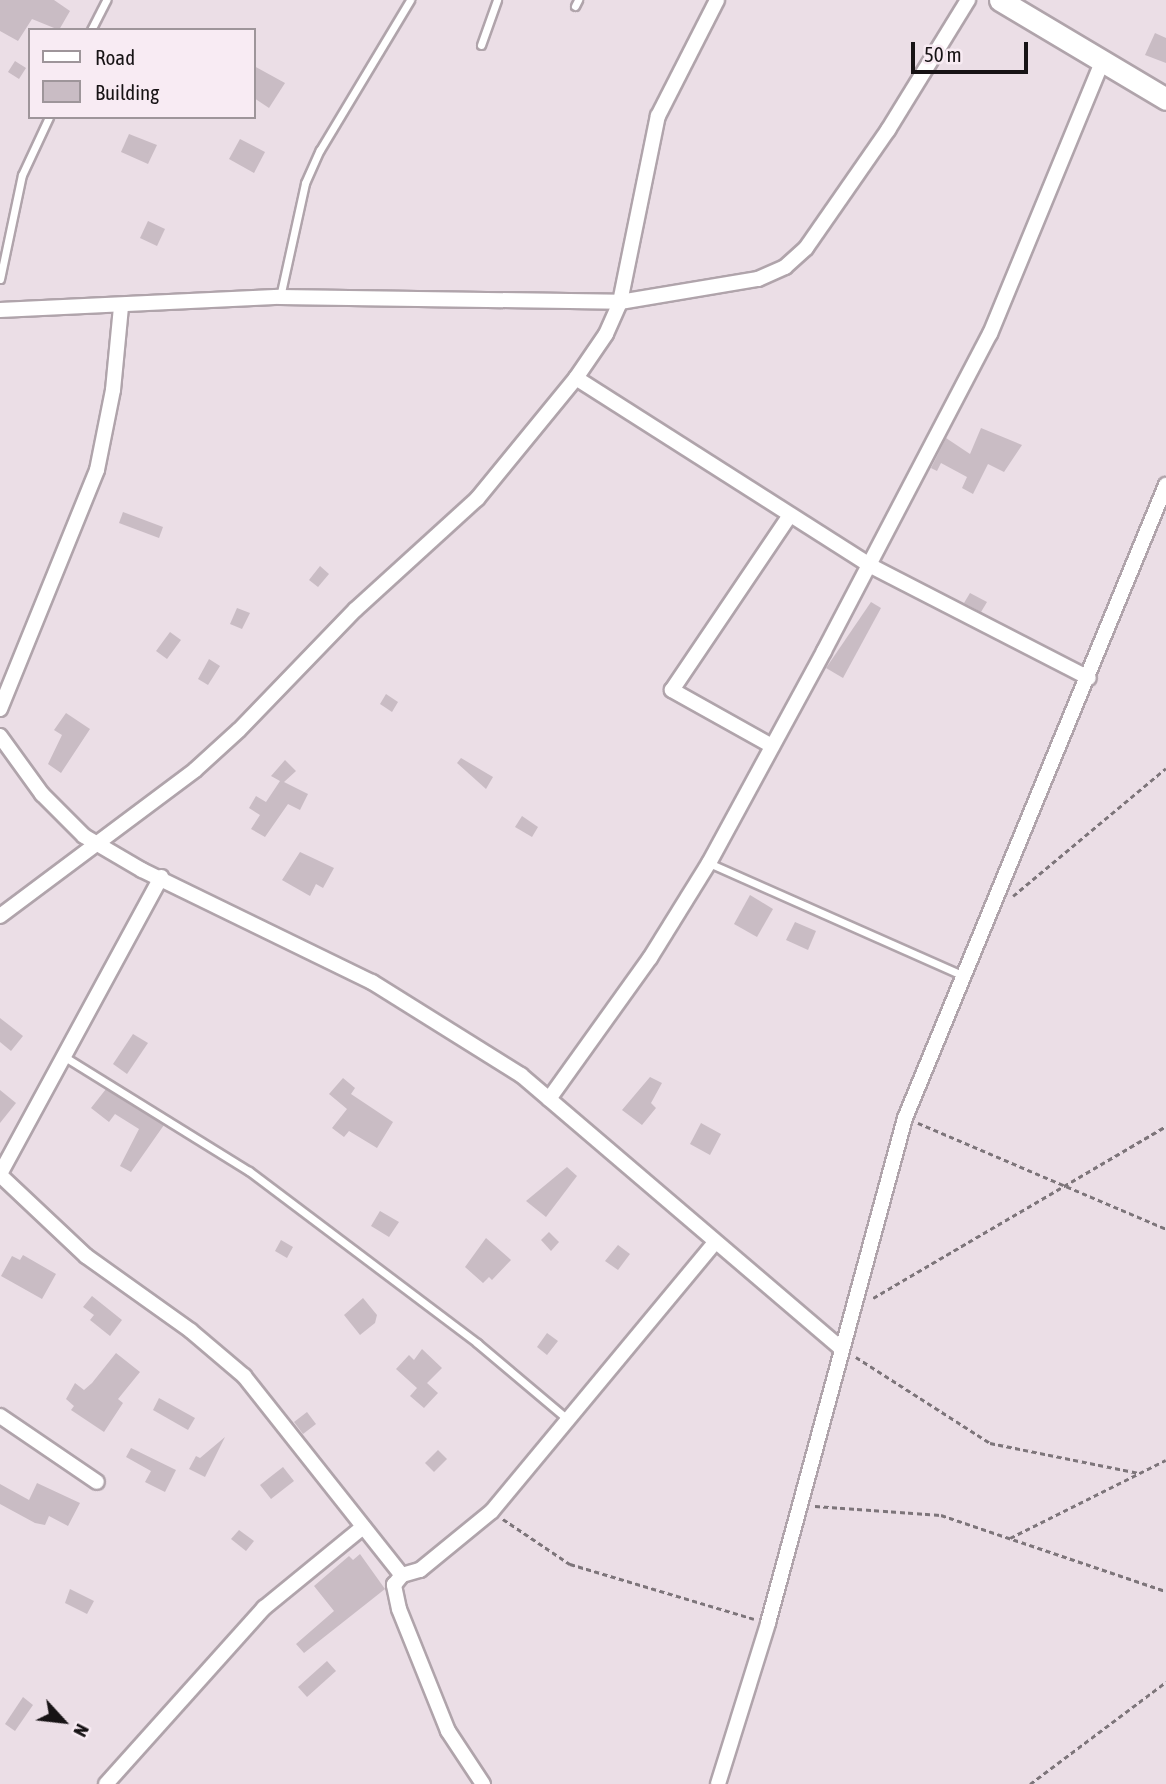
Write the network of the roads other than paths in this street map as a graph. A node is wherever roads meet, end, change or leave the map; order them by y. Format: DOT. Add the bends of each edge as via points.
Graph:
graph roads {
  1 [pos="106,0"];
  2 [pos="410,0"];
  3 [pos="497,0"];
  4 [pos="717,0"];
  5 [pos="968,0"];
  6 [pos="1000,0"];
  7 [pos="92,28"];
  8 [pos="481,45"];
  9 [pos="1102,62"];
  10 [pos="1166,99"];
  11 [pos="48,119"];
  12 [pos="0,279"];
  13 [pos="280,297"];
  14 [pos="620,302"];
  15 [pos="121,307"];
  16 [pos="0,310"];
  17 [pos="576,378"];
  18 [pos="1166,485"];
  19 [pos="790,515"];
  20 [pos="869,565"];
  21 [pos="1089,678"];
  22 [pos="0,709"];
  23 [pos="0,736"];
  24 [pos="772,746"];
  25 [pos="94,842"];
  26 [pos="709,863"];
  27 [pos="161,877"];
  28 [pos="0,916"];
  29 [pos="967,977"];
  30 [pos="65,1057"];
  31 [pos="549,1099"];
  32 [pos="0,1175"];
  33 [pos="714,1244"];
  34 [pos="841,1348"];
  35 [pos="0,1416"];
  36 [pos="566,1418"];
  37 [pos="97,1482"];
  38 [pos="363,1527"];
  39 [pos="402,1575"];
  40 [pos="106,1784"];
  41 [pos="483,1784"];
  42 [pos="718,1784"];
  1 -- 7 [label="lane"];
  2 -- 13 [label="lane" via="305,183"];
  3 -- 8 [label="lane"];
  4 -- 14 [label="street" via="658,116"];
  5 -- 14 [label="street" via="860,174 797,258 758,279"];
  6 -- 9 [label="street"];
  9 -- 10 [label="street"];
  9 -- 20 [label="street" via="990,334"];
  11 -- 12 [label="lane" via="22,175"];
  13 -- 14 [label="street"];
  13 -- 15 [label="street"];
  14 -- 17 [label="street" via="606,334"];
  15 -- 16 [label="street"];
  15 -- 22 [label="street" via="113,390 97,470"];
  17 -- 19 [label="street"];
  17 -- 25 [label="street" via="477,499 356,609 239,730 195,770"];
  18 -- 21 [label="street"];
  19 -- 20 [label="street"];
  19 -- 24 [label="street" via="672,690"];
  20 -- 21 [label="street"];
  20 -- 24 [label="street"];
  21 -- 29 [label="street"];
  23 -- 25 [label="street" via="42,794"];
  24 -- 26 [label="street"];
  25 -- 27 [label="street"];
  25 -- 28 [label="street"];
  26 -- 29 [label="lane"];
  26 -- 31 [label="street" via="650,958"];
  27 -- 30 [label="street"];
  27 -- 31 [label="street" via="393,994 521,1075"];
  29 -- 34 [label="street" via="905,1118"];
  30 -- 32 [label="street"];
  30 -- 36 [label="lane" via="250,1171 397,1287 477,1343"];
  31 -- 33 [label="street"];
  32 -- 38 [label="street" via="86,1256 191,1331 244,1376"];
  33 -- 34 [label="street"];
  33 -- 36 [label="street"];
  34 -- 42 [label="street" via="768,1623"];
  35 -- 37 [label="street"];
  36 -- 39 [label="street" via="492,1511 420,1570"];
  38 -- 39 [label="street"];
  38 -- 40 [label="street" via="264,1608"];
  39 -- 41 [label="street" via="394,1585 399,1609 448,1731"];
}
